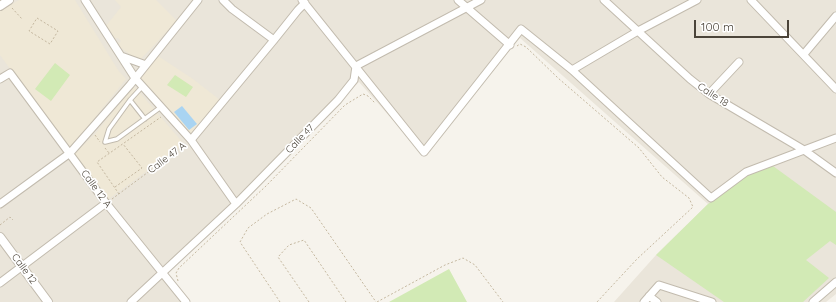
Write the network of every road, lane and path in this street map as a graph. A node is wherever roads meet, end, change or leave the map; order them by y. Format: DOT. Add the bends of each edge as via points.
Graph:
graph roads {
  1 [pos="85,0"];
  2 [pos="198,0"];
  3 [pos="223,0"];
  4 [pos="458,0"];
  5 [pos="481,0"];
  6 [pos="604,0"];
  7 [pos="698,0"];
  8 [pos="752,0"];
  9 [pos="304,1"];
  10 [pos="5,3"];
  11 [pos="466,7"];
  12 [pos="836,16"];
  13 [pos="22,18"];
  14 [pos="37,18"];
  15 [pos="638,31"];
  16 [pos="274,40"];
  17 [pos="513,46"];
  18 [pos="804,54"];
  19 [pos="121,56"];
  20 [pos="739,62"];
  21 [pos="146,65"];
  22 [pos="359,69"];
  23 [pos="572,70"];
  24 [pos="135,78"];
  25 [pos="0,79"];
  26 [pos="142,87"];
  27 [pos="836,89"];
  28 [pos="709,94"];
  29 [pos="130,100"];
  30 [pos="378,106"];
  31 [pos="161,107"];
  32 [pos="166,113"];
  33 [pos="146,119"];
  34 [pos="836,138"];
  35 [pos="191,140"];
  36 [pos="123,143"];
  37 [pos="804,150"];
  38 [pos="70,153"];
  39 [pos="836,173"];
  40 [pos="115,187"];
  41 [pos="119,194"];
  42 [pos="106,203"];
  43 [pos="0,204"];
  44 [pos="236,204"];
  45 [pos="13,220"];
  46 [pos="0,225"];
  47 [pos="0,237"];
  48 [pos="22,266"];
  49 [pos="162,274"];
  50 [pos="836,282"];
  51 [pos="0,283"];
  52 [pos="181,285"];
  53 [pos="650,296"];
  54 [pos="48,302"];
  55 [pos="131,302"];
  56 [pos="186,302"];
  57 [pos="280,302"];
  58 [pos="309,302"];
  59 [pos="346,302"];
  60 [pos="376,302"];
  61 [pos="503,302"];
  62 [pos="597,302"];
  63 [pos="644,302"];
  64 [pos="657,302"];
  65 [pos="712,302"];
  66 [pos="813,302"];
  1 -- 19 [label="street"];
  2 -- 21 [label="street"];
  3 -- 16 [label="street"];
  4 -- 11 [label="street"];
  5 -- 11 [label="street"];
  6 -- 15 [label="street, Calle 18"];
  7 -- 15 [label="street"];
  8 -- 18 [label="street"];
  9 -- 16 [label="street, Calle 47 A"];
  9 -- 22 [label="street"];
  10 -- 13 [label="path"];
  11 -- 17 [label="street"];
  11 -- 22 [label="street"];
  12 -- 18 [label="street"];
  14 -- 14 [label="path" via="29,30 50,44 58,31"];
  15 -- 23 [label="street"];
  15 -- 28 [label="street, Calle 18"];
  16 -- 35 [label="street, Calle 47 A"];
  17 -- 22 [label="street" via="424,152"];
  17 -- 23 [label="street" via="522,29"];
  17 -- 62 [label="path" via="520,44 526,48 640,148 662,177 689,198 693,207 636,259"];
  18 -- 27 [label="street"];
  19 -- 21 [label="street"];
  19 -- 24 [label="street"];
  20 -- 28 [label="street"];
  21 -- 24 [label="street"];
  22 -- 44 [label="street, Calle 47" via="354,80 338,100"];
  23 -- 37 [label="street" via="711,198 746,172"];
  24 -- 26 [label="street"];
  24 -- 38 [label="street"];
  25 -- 38 [label="street, Calle 12 A" via="10,73"];
  26 -- 29 [label="lane"];
  26 -- 31 [label="street"];
  28 -- 37 [label="street, Calle 18"];
  29 -- 33 [label="lane"];
  29 -- 33 [label="lane" via="109,129 105,142 117,139"];
  30 -- 52 [label="path" via="363,94 345,106 266,186 179,268 176,273"];
  31 -- 32 [label="street"];
  31 -- 33 [label="lane"];
  32 -- 35 [label="street"];
  32 -- 36 [label="path"];
  34 -- 37 [label="street"];
  35 -- 41 [label="path, Calle 47 A"];
  35 -- 44 [label="street"];
  36 -- 40 [label="path" via="97,162"];
  36 -- 40 [label="path" via="142,168"];
  37 -- 39 [label="street, Calle 18"];
  38 -- 42 [label="street, Calle 12 A"];
  38 -- 43 [label="street"];
  40 -- 41 [label="path"];
  41 -- 42 [label="path, Calle 47 A"];
  42 -- 48 [label="street"];
  42 -- 49 [label="street, Calle 12 A"];
  44 -- 49 [label="street, Calle 47"];
  45 -- 46 [label="path" via="10,217"];
  47 -- 48 [label="street, Calle 12"];
  48 -- 51 [label="street"];
  48 -- 54 [label="street, Calle 12"];
  49 -- 55 [label="street, Calle 47"];
  49 -- 56 [label="street, Calle 12 A"];
  50 -- 66 [label="street"];
  53 -- 63 [label="street"];
  53 -- 64 [label="street"];
  53 -- 65 [label="street" via="659,285"];
  57 -- 60 [label="path" via="240,242 248,228 267,214 296,199 311,208"];
  58 -- 59 [label="path" via="278,257 289,245 304,240"];
  60 -- 61 [label="path" via="463,258 475,265"];
}
